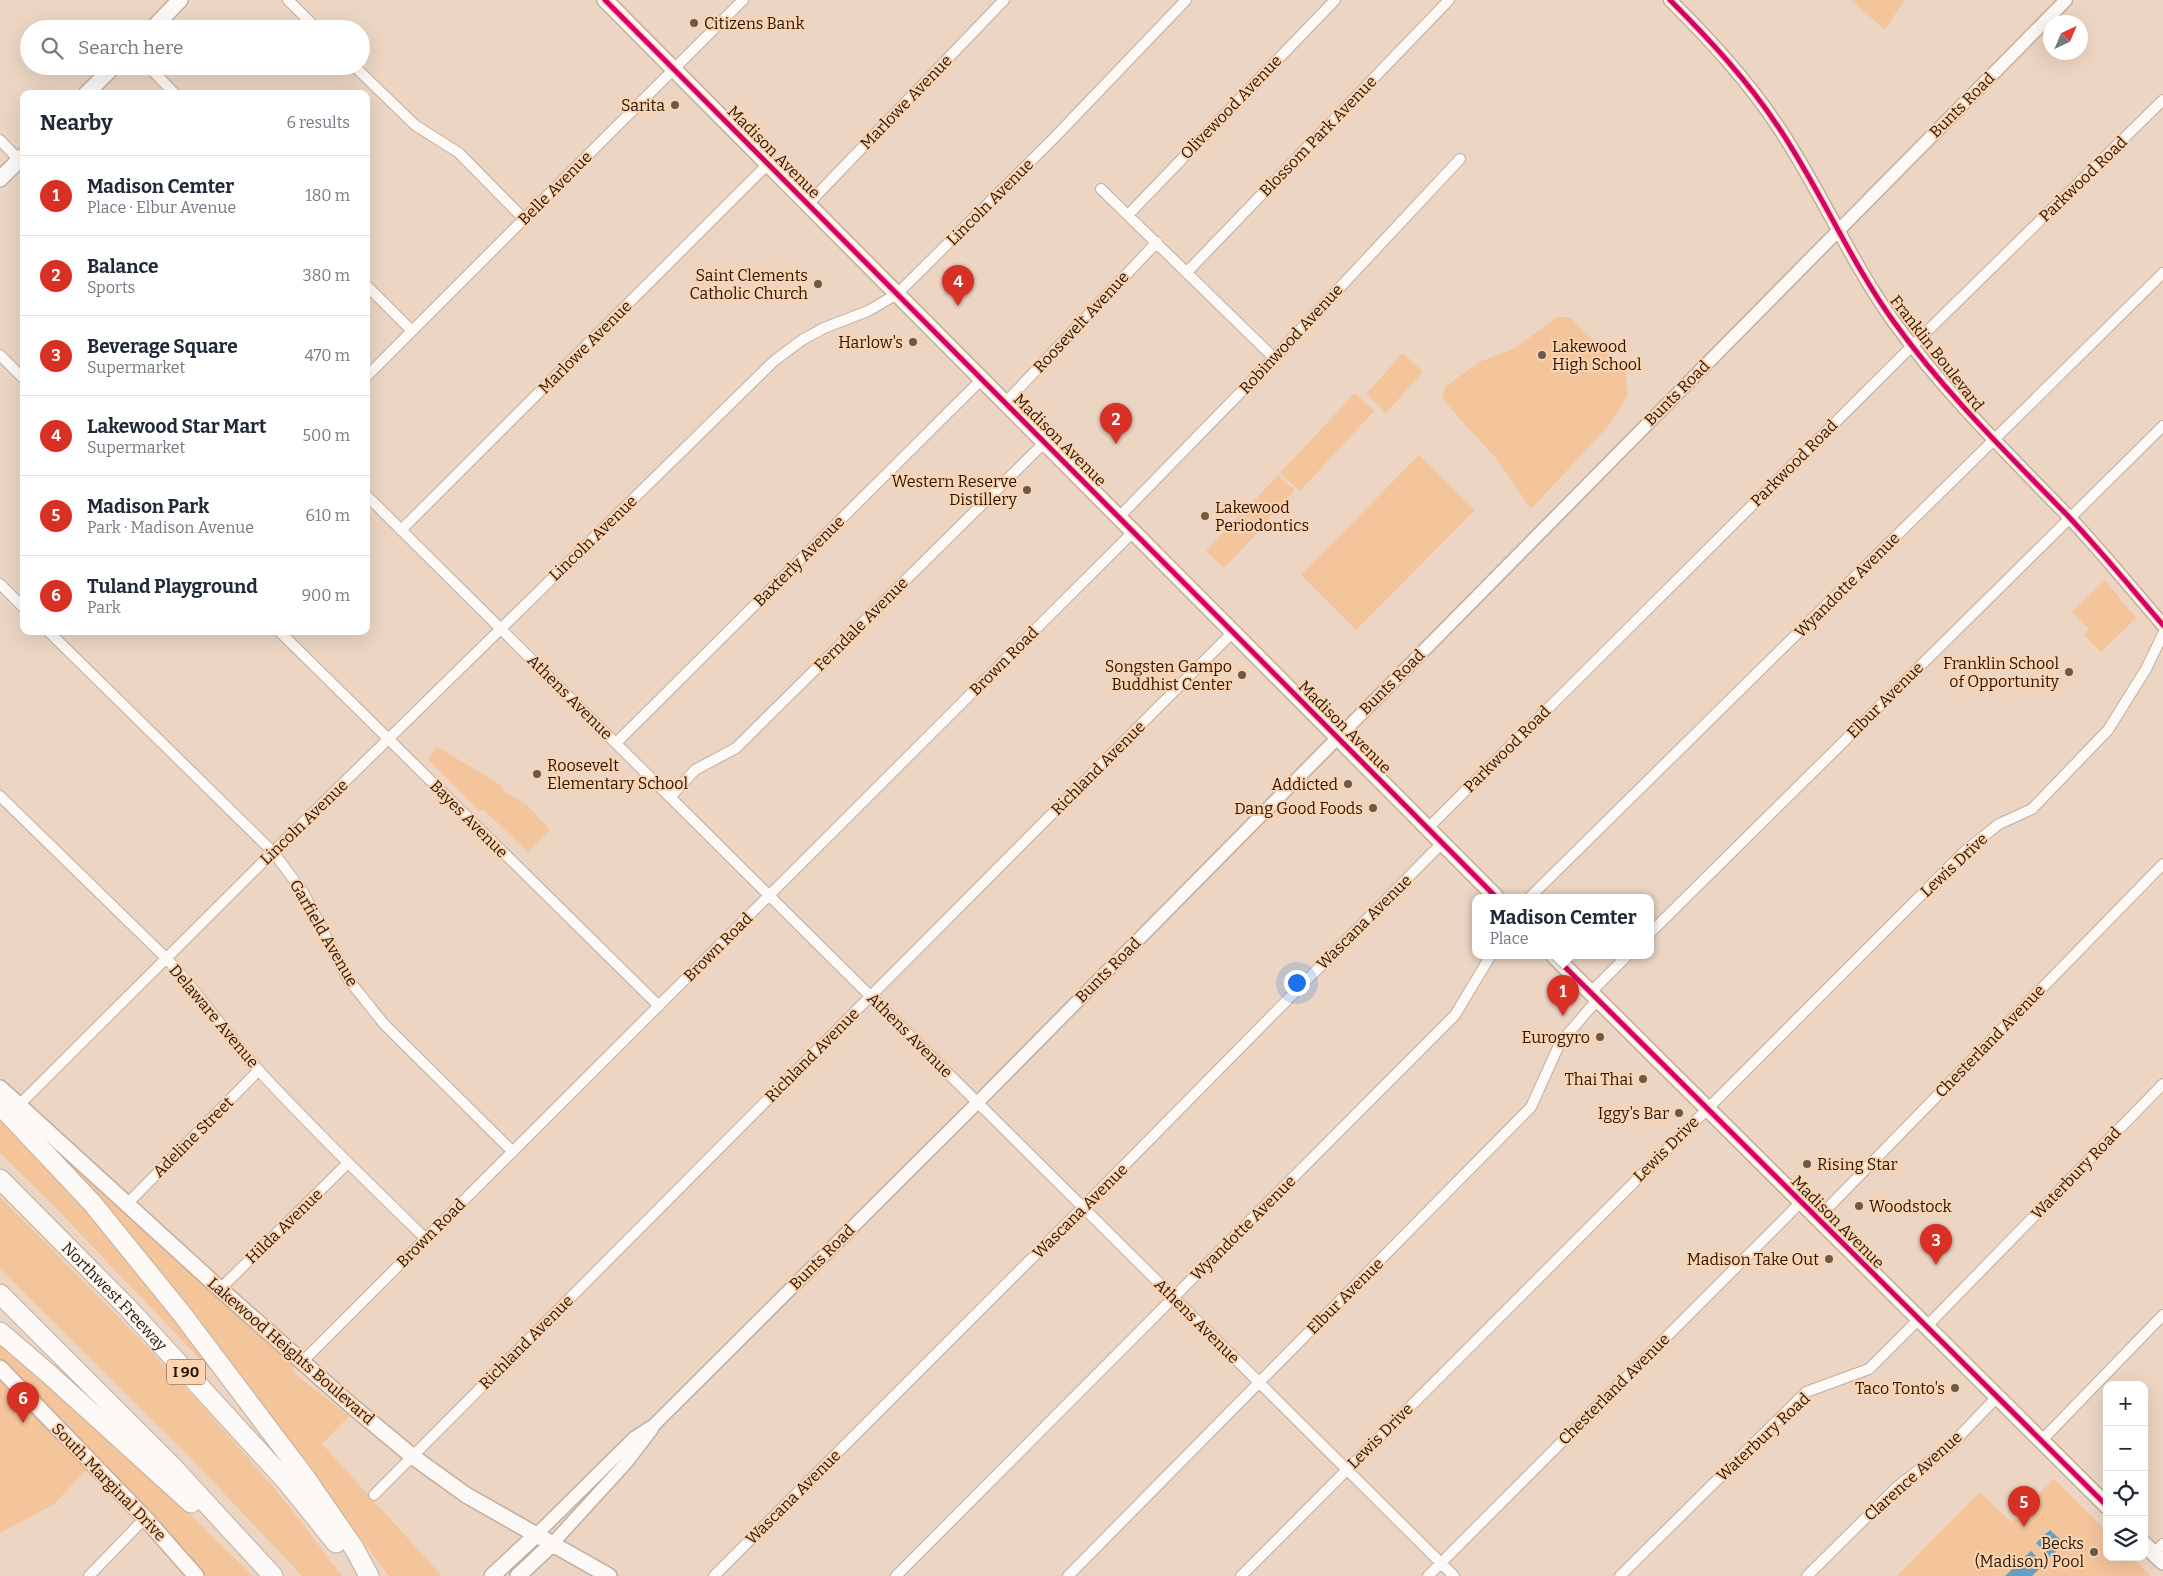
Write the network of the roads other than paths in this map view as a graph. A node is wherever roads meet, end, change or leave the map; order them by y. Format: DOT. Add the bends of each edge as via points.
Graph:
graph roads {
  1 [pos="180,0"];
  2 [pos="288,0"];
  3 [pos="605,0"];
  4 [pos="743,0"];
  5 [pos="1004,0"];
  6 [pos="1186,0"];
  7 [pos="1335,0"];
  8 [pos="1448,0"];
  9 [pos="1670,0"];
  10 [pos="2066,0"];
  11 [pos="161,20"];
  12 [pos="308,20"];
  13 [pos="674,69"];
  14 [pos="105,75"];
  15 [pos="157,75"];
  16 [pos="363,75"];
  17 [pos="90,90"];
  18 [pos="171,90"];
  19 [pos="2163,100"];
  20 [pos="0,140"];
  21 [pos="20,155"];
  22 [pos="20,159"];
  23 [pos="1460,159"];
  24 [pos="768,164"];
  25 [pos="0,179"];
  26 [pos="1101,189"];
  27 [pos="808,204"];
  28 [pos="1128,215"];
  29 [pos="524,219"];
  30 [pos="1838,230"];
  31 [pos="1156,242"];
  32 [pos="1187,272"];
  33 [pos="2163,273"];
  34 [pos="370,289"];
  35 [pos="897,294"];
  36 [pos="412,331"];
  37 [pos="1912,346"];
  38 [pos="0,355"];
  39 [pos="1274,358"];
  40 [pos="370,373"];
  41 [pos="20,375"];
  42 [pos="982,379"];
  43 [pos="1005,402"];
  44 [pos="2163,426"];
  45 [pos="1994,441"];
  46 [pos="1045,442"];
  47 [pos="370,499"];
  48 [pos="1119,517"];
  49 [pos="2070,518"];
  50 [pos="402,530"];
  51 [pos="1133,532"];
  52 [pos="0,584"];
  53 [pos="20,604"];
  54 [pos="2163,625"];
  55 [pos="500,628"];
  56 [pos="1233,632"];
  57 [pos="2163,634"];
  58 [pos="52,635"];
  59 [pos="283,635"];
  60 [pos="1338,737"];
  61 [pos="388,739"];
  62 [pos="616,743"];
  63 [pos="0,796"];
  64 [pos="670,796"];
  65 [pos="1428,828"];
  66 [pos="1442,843"];
  67 [pos="273,852"];
  68 [pos="2163,864"];
  69 [pos="1493,894"];
  70 [pos="1533,894"];
  71 [pos="769,895"];
  72 [pos="1654,929"];
  73 [pos="166,958"];
  74 [pos="1489,959"];
  75 [pos="1558,959"];
  76 [pos="1625,959"];
  77 [pos="870,996"];
  78 [pos="1594,996"];
  79 [pos="659,1006"];
  80 [pos="259,1070"];
  81 [pos="2163,1084"];
  82 [pos="0,1088"];
  83 [pos="978,1103"];
  84 [pos="0,1105"];
  85 [pos="19,1105"];
  86 [pos="1706,1109"];
  87 [pos="513,1152"];
  88 [pos="348,1163"];
  89 [pos="0,1179"];
  90 [pos="1801,1202"];
  91 [pos="127,1204"];
  92 [pos="1083,1208"];
  93 [pos="1817,1219"];
  94 [pos="426,1238"];
  95 [pos="220,1288"];
  96 [pos="0,1294"];
  97 [pos="1174,1298"];
  98 [pos="2163,1315"];
  99 [pos="1923,1323"];
  100 [pos="0,1332"];
  101 [pos="302,1362"];
  102 [pos="0,1368"];
  103 [pos="1260,1383"];
  104 [pos="1997,1397"];
  105 [pos="654,1426"];
  106 [pos="2041,1441"];
  107 [pos="412,1456"];
  108 [pos="1347,1470"];
  109 [pos="374,1495"];
  110 [pos="2103,1502"];
  111 [pos="145,1518"];
  112 [pos="228,1527"];
  113 [pos="536,1535"];
  114 [pos="552,1544"];
  115 [pos="1441,1563"];
  116 [pos="89,1576"];
  117 [pos="196,1576"];
  118 [pos="273,1576"];
  119 [pos="360,1576"];
  120 [pos="369,1576"];
  121 [pos="492,1576"];
  122 [pos="518,1576"];
  123 [pos="609,1576"];
  124 [pos="714,1576"];
  125 [pos="896,1576"];
  126 [pos="1068,1576"];
  127 [pos="1241,1576"];
  128 [pos="1428,1576"];
  129 [pos="1454,1576"];
  130 [pos="1620,1576"];
  131 [pos="1807,1576"];
  1 -- 11 [label="main road"];
  2 -- 12 [label="street"];
  3 -- 13 [label="main road, Madison Avenue"];
  4 -- 13 [label="street, Belle Avenue"];
  5 -- 27 [label="street, Marlowe Avenue"];
  6 -- 35 [label="street, Lincoln Avenue" via="1054,138"];
  7 -- 28 [label="street, Olivewood Avenue"];
  8 -- 32 [label="street, Blossom Park Avenue"];
  9 -- 30 [label="street, Franklin Boulevard" via="1724,55 1754,92 1780,129"];
  10 -- 30 [label="street, Bunts Road"];
  13 -- 24 [label="main road, Madison Avenue"];
  13 -- 29 [label="street, Belle Avenue"];
  14 -- 17 [label="main road"];
  15 -- 18 [label="street"];
  16 -- 29 [label="street" via="415,124 459,153"];
  19 -- 37 [label="street, Parkwood Road"];
  20 -- 21 [label="street"];
  22 -- 25 [label="main road"];
  23 -- 39 [label="street, Robinwood Avenue"];
  24 -- 27 [label="main road, Madison Avenue"];
  24 -- 50 [label="street, Marlowe Avenue"];
  26 -- 28 [label="street"];
  27 -- 35 [label="main road, Madison Avenue"];
  28 -- 31 [label="street"];
  29 -- 36 [label="street, Belle Avenue"];
  30 -- 37 [label="street, Franklin Boulevard" via="1877,297"];
  30 -- 60 [label="street, Bunts Road"];
  31 -- 32 [label="street"];
  31 -- 43 [label="street, Roosevelt Avenue"];
  32 -- 39 [label="street"];
  33 -- 45 [label="street, Wyandotte Avenue"];
  34 -- 36 [label="street"];
  35 -- 42 [label="main road, Madison Avenue"];
  35 -- 55 [label="street, Lincoln Avenue" via="868,311 802,340 774,362"];
  36 -- 40 [label="street, Belle Avenue"];
  37 -- 45 [label="street, Franklin Boulevard" via="1963,409"];
  37 -- 65 [label="street, Parkwood Road"];
  38 -- 41 [label="street"];
  39 -- 48 [label="street, Robinwood Avenue"];
  42 -- 43 [label="main road, Madison Avenue"];
  42 -- 62 [label="street, Baxterly Avenue"];
  43 -- 46 [label="main road, Madison Avenue"];
  44 -- 49 [label="street, Elbur Avenue"];
  45 -- 49 [label="street, Franklin Boulevard"];
  45 -- 70 [label="street, Wyandotte Avenue"];
  46 -- 48 [label="main road, Madison Avenue"];
  46 -- 64 [label="street, Ferndale Avenue" via="736,748 695,770"];
  47 -- 50 [label="street, Athens Avenue"];
  48 -- 51 [label="main road, Madison Avenue"];
  49 -- 54 [label="street, Franklin Boulevard"];
  49 -- 72 [label="street, Elbur Avenue"];
  50 -- 55 [label="street, Athens Avenue"];
  51 -- 56 [label="main road, Madison Avenue"];
  51 -- 71 [label="street, Brown Road"];
  52 -- 53 [label="street"];
  55 -- 61 [label="street, Lincoln Avenue"];
  55 -- 62 [label="street, Athens Avenue"];
  56 -- 60 [label="main road, Madison Avenue"];
  56 -- 77 [label="street, Richland Avenue"];
  57 -- 86 [label="street, Lewis Drive" via="2146,669 2108,730 2032,809 1999,824 1965,851"];
  58 -- 67 [label="street, Garfield Avenue"];
  59 -- 61 [label="street, Bayes Avenue"];
  60 -- 65 [label="main road, Madison Avenue"];
  60 -- 83 [label="street, Bunts Road"];
  61 -- 67 [label="street, Lincoln Avenue"];
  61 -- 79 [label="street, Bayes Avenue"];
  62 -- 64 [label="street, Athens Avenue"];
  63 -- 73 [label="street, Delaware Avenue"];
  64 -- 71 [label="street, Athens Avenue"];
  65 -- 66 [label="main road, Madison Avenue"];
  66 -- 69 [label="main road, Madison Avenue"];
  66 -- 92 [label="street, Wascana Avenue"];
  67 -- 73 [label="street, Lincoln Avenue"];
  67 -- 87 [label="street, Garfield Avenue" via="303,892 348,979 384,1024"];
  68 -- 93 [label="street, Chesterland Avenue"];
  71 -- 77 [label="street, Athens Avenue"];
  71 -- 79 [label="street, Brown Road"];
  73 -- 80 [label="street, Delaware Avenue"];
  73 -- 85 [label="street, Lincoln Avenue"];
  74 -- 97 [label="street, Wyandotte Avenue" via="1455,1015"];
  75 -- 78 [label="main road, Madison Avenue"];
  76 -- 78 [label="street, Elbur Avenue"];
  77 -- 83 [label="street, Athens Avenue"];
  77 -- 107 [label="street, Richland Avenue"];
  78 -- 86 [label="main road, Madison Avenue"];
  78 -- 103 [label="street, Elbur Avenue" via="1560,1043 1531,1107"];
  79 -- 87 [label="street, Brown Road"];
  80 -- 88 [label="street, Delaware Avenue"];
  80 -- 91 [label="street, Adeline Street"];
  81 -- 99 [label="street, Waterbury Road"];
  82 -- 85 [label="main road, Lakewood Heights Boulevard"];
  83 -- 92 [label="street, Athens Avenue"];
  83 -- 105 [label="street, Bunts Road"];
  84 -- 120 [label="highway" via="93,1204 182,1314 305,1477 354,1548"];
  85 -- 91 [label="main road, Lakewood Heights Boulevard"];
  86 -- 90 [label="main road, Madison Avenue"];
  86 -- 108 [label="street, Lewis Drive"];
  87 -- 94 [label="street, Brown Road"];
  88 -- 94 [label="street, Delaware Avenue"];
  88 -- 95 [label="street, Hilda Avenue"];
  89 -- 119 [label="highway, Northwest Freeway / I 90" via="127,1307 280,1475"];
  90 -- 93 [label="main road, Madison Avenue"];
  90 -- 115 [label="street, Chesterland Avenue"];
  91 -- 95 [label="main road, Lakewood Heights Boulevard"];
  92 -- 97 [label="street, Athens Avenue"];
  92 -- 124 [label="street, Wascana Avenue"];
  93 -- 99 [label="main road, Madison Avenue"];
  94 -- 101 [label="street, Brown Road"];
  95 -- 101 [label="main road, Lakewood Heights Boulevard"];
  96 -- 112 [label="highway" via="172,1466"];
  97 -- 103 [label="street, Athens Avenue"];
  97 -- 125 [label="street, Wyandotte Avenue"];
  98 -- 106 [label="street"];
  99 -- 104 [label="main road, Madison Avenue"];
  99 -- 130 [label="street, Waterbury Road" via="1869,1369 1806,1392"];
  100 -- 112 [label="highway" via="193,1505"];
  101 -- 107 [label="main road, Lakewood Heights Boulevard"];
  102 -- 111 [label="main road, South Marginal Drive"];
  103 -- 108 [label="street, Athens Avenue"];
  103 -- 126 [label="street, Elbur Avenue"];
  104 -- 106 [label="main road, Madison Avenue"];
  104 -- 131 [label="street, Clarence Avenue" via="1950,1446 1898,1486"];
  105 -- 113 [label="street, Bunts Road" via="634,1438"];
  105 -- 114 [label="street, Bunts Road" via="626,1463"];
  106 -- 110 [label="main road, Madison Avenue"];
  107 -- 109 [label="street, Richland Avenue"];
  107 -- 113 [label="main road, Lakewood Heights Boulevard" via="466,1495"];
  108 -- 115 [label="street, Athens Avenue"];
  108 -- 127 [label="street, Lewis Drive"];
  111 -- 116 [label="street"];
  111 -- 117 [label="main road, South Marginal Drive"];
  112 -- 118 [label="highway"];
  113 -- 114 [label="main road, Lakewood Heights Boulevard"];
  113 -- 121 [label="main road"];
  114 -- 122 [label="main road"];
  114 -- 123 [label="main road, Lakewood Heights Boulevard"];
  115 -- 128 [label="street, Chesterland Avenue"];
  115 -- 129 [label="street, Athens Avenue"];
}
